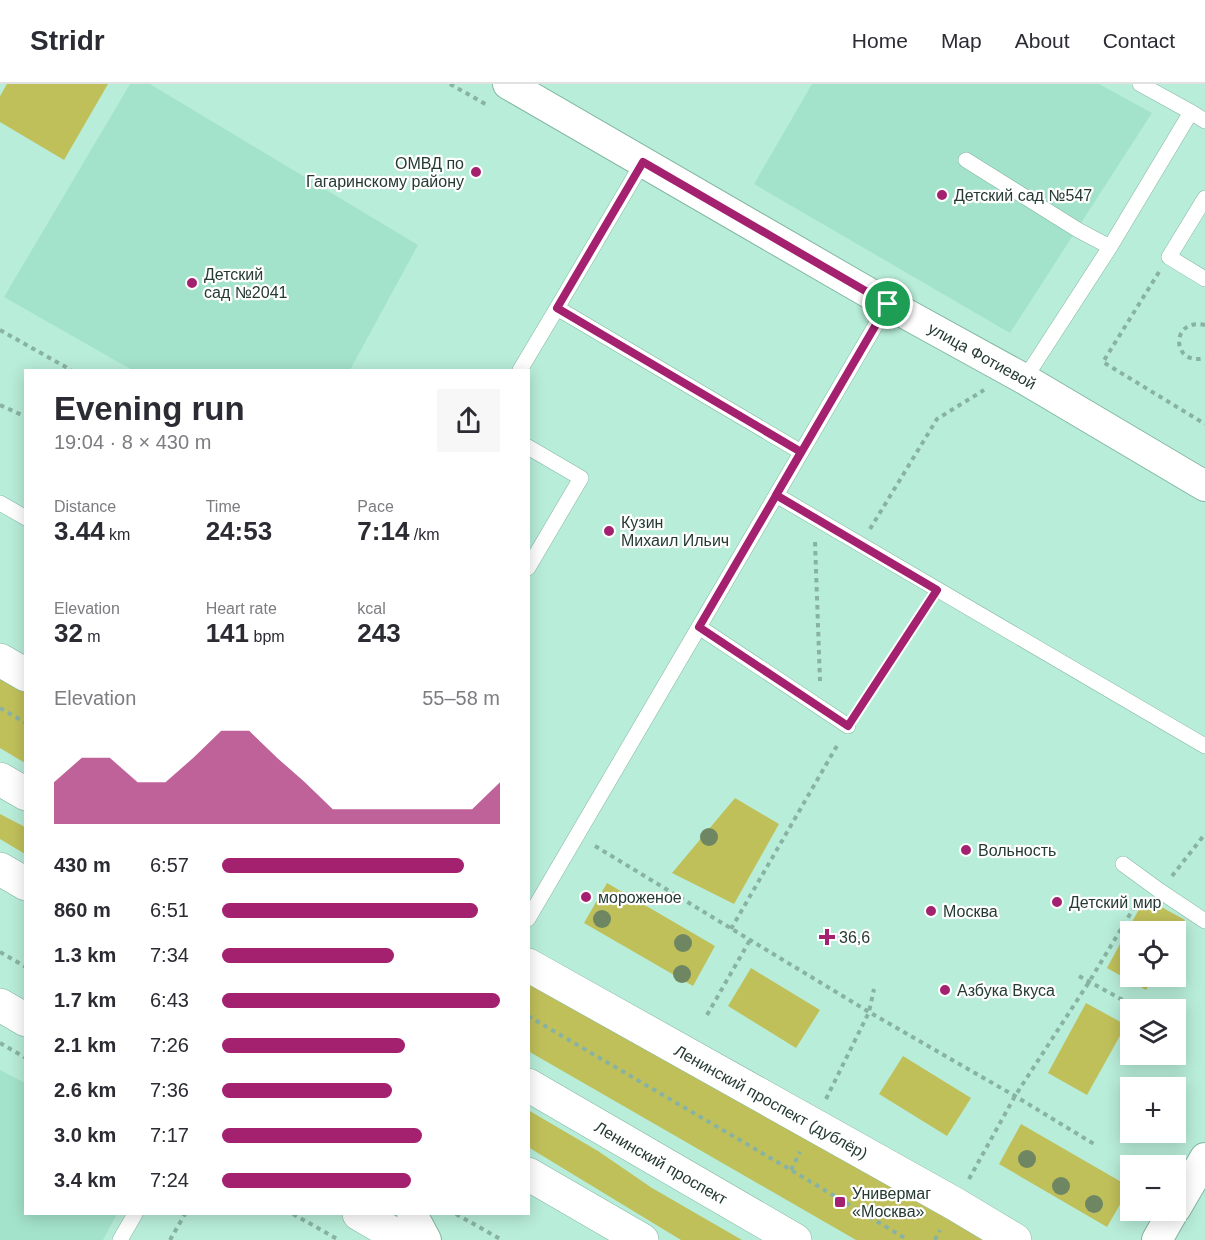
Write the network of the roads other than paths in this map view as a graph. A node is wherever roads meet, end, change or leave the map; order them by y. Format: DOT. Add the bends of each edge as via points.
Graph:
graph roads {
  1 [pos="508,84"];
  2 [pos="1140,84"];
  3 [pos="1191,112"];
  4 [pos="1205,121"];
  5 [pos="966,160"];
  6 [pos="643,162"];
  7 [pos="1205,198"];
  8 [pos="1110,247"];
  9 [pos="1205,279"];
  10 [pos="888,304"];
  11 [pos="557,308"];
  12 [pos="521,369"];
  13 [pos="1026,380"];
  14 [pos="530,448"];
  15 [pos="801,452"];
  16 [pos="1205,486"];
  17 [pos="776,495"];
  18 [pos="0,503"];
  19 [pos="24,517"];
  20 [pos="530,565"];
  21 [pos="699,627"];
  22 [pos="848,726"];
  23 [pos="1205,746"];
  24 [pos="0,779"];
  25 [pos="24,793"];
  26 [pos="1123,864"];
  27 [pos="0,869"];
  28 [pos="24,883"];
  29 [pos="530,916"];
  30 [pos="1205,921"];
  31 [pos="530,965"];
  32 [pos="0,1005"];
  33 [pos="24,1019"];
  34 [pos="530,1086"];
  35 [pos="1205,1158"];
  36 [pos="530,1175"];
  37 [pos="1186,1190"];
  38 [pos="134,1215"];
  39 [pos="360,1215"];
  40 [pos="413,1215"];
  41 [pos="1168,1221"];
  42 [pos="120,1240"];
  43 [pos="404,1240"];
  44 [pos="426,1240"];
  45 [pos="642,1240"];
  46 [pos="795,1240"];
  47 [pos="1015,1240"];
  48 [pos="1157,1240"];
  1 -- 6 [label="street, улица Фотиевой"];
  2 -- 3 [label="lane"];
  3 -- 4 [label="lane"];
  3 -- 8 [label="lane"];
  5 -- 8 [label="lane"];
  6 -- 10 [label="street, улица Фотиевой"];
  6 -- 11 [label="lane"];
  7 -- 9 [label="lane" via="1169,256"];
  8 -- 13 [label="lane"];
  10 -- 13 [label="street, улица Фотиевой"];
  10 -- 15 [label="lane"];
  11 -- 12 [label="lane"];
  11 -- 15 [label="lane"];
  13 -- 16 [label="street, улица Фотиевой"];
  14 -- 20 [label="lane" via="581,478"];
  15 -- 17 [label="lane"];
  17 -- 21 [label="lane"];
  17 -- 23 [label="lane"];
  18 -- 19 [label="lane"];
  21 -- 22 [label="lane"];
  21 -- 29 [label="lane"];
  24 -- 25 [label="street"];
  26 -- 30 [label="lane"];
  27 -- 28 [label="street"];
  31 -- 47 [label="street, Ленинский проспект (дублёр)"];
  32 -- 33 [label="street"];
  34 -- 46 [label="street, Ленинский проспект"];
  35 -- 37 [label="street"];
  36 -- 45 [label="street"];
  38 -- 42 [label="lane"];
  39 -- 43 [label="street"];
  40 -- 44 [label="street"];
  41 -- 48 [label="street"];
}
